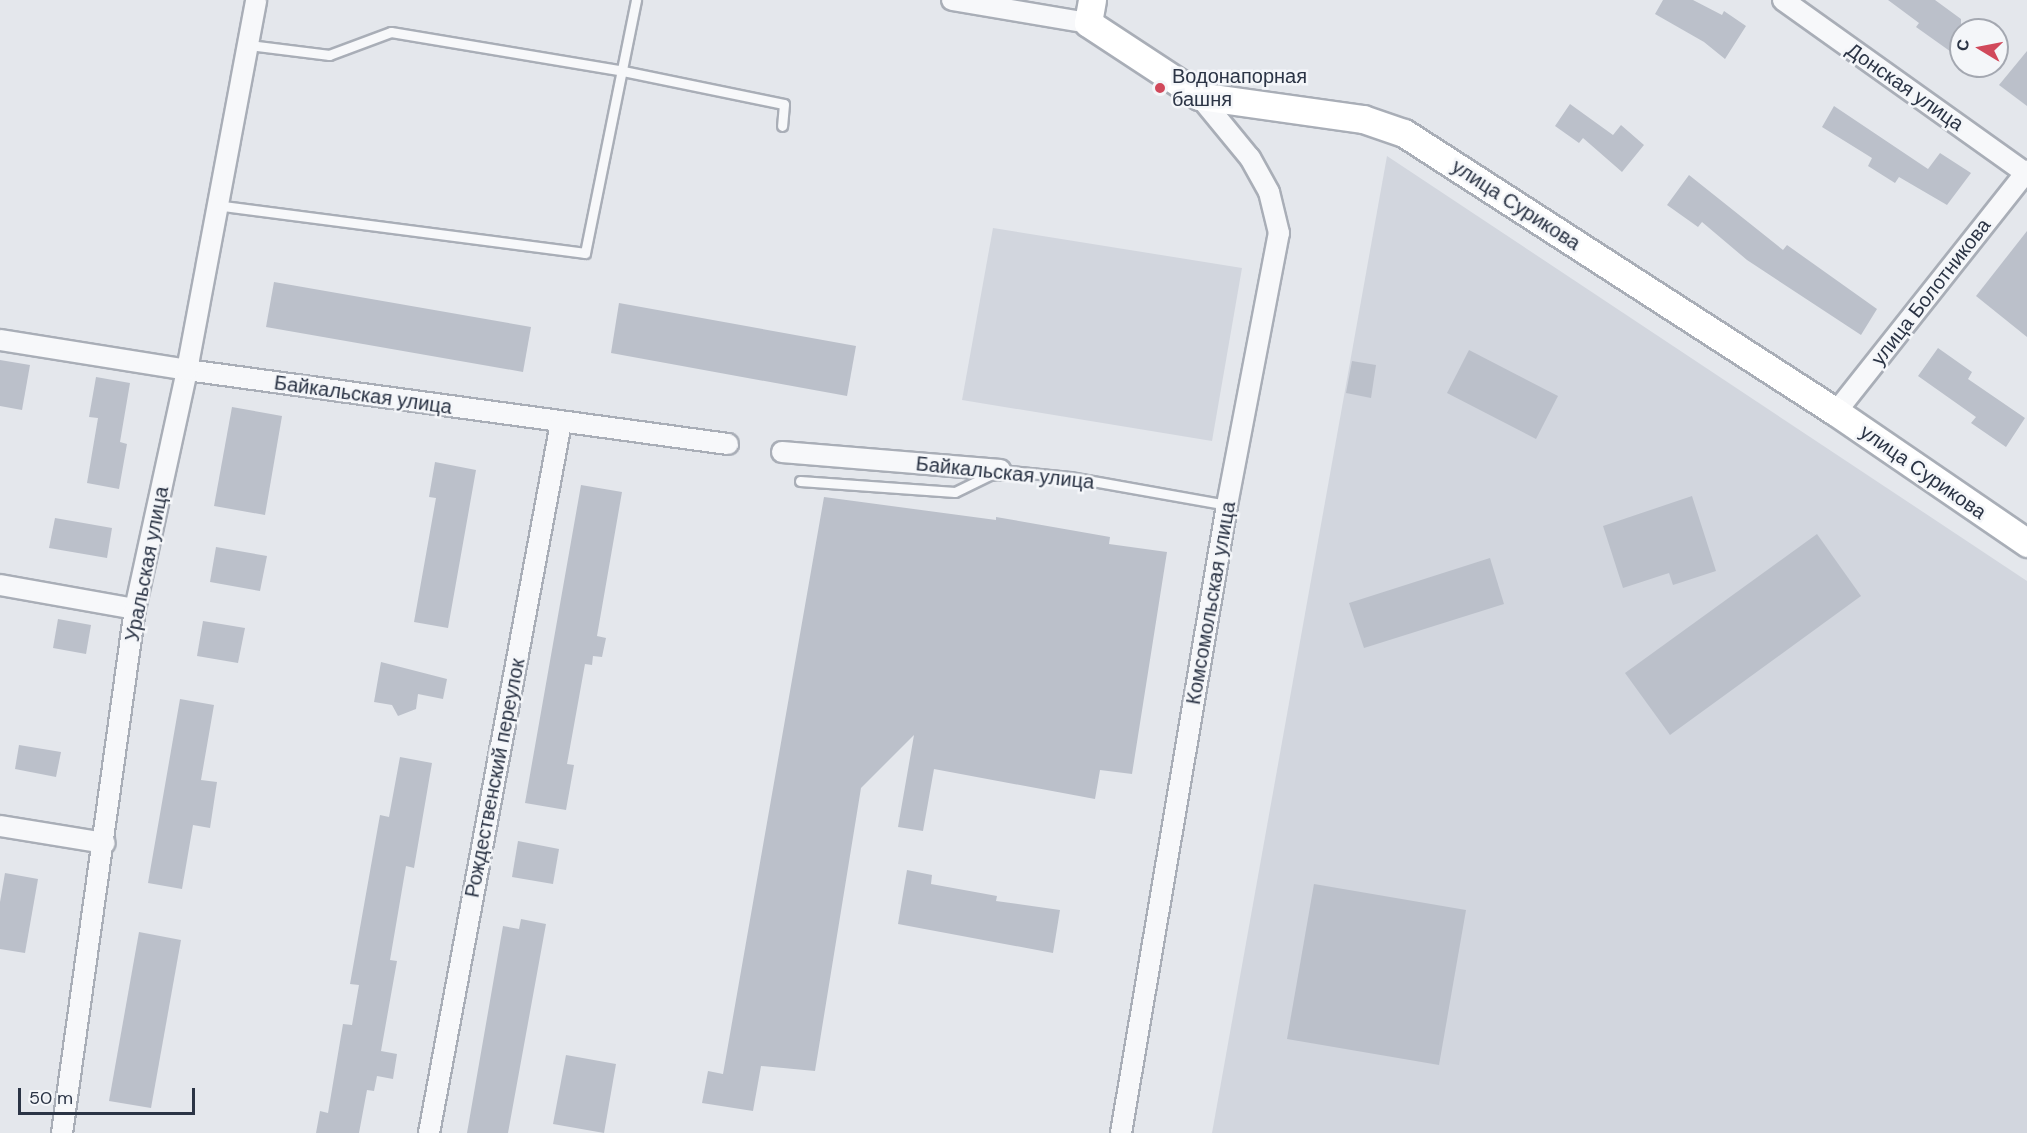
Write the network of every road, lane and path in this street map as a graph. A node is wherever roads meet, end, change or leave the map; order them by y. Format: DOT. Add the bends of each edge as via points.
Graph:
graph roads {
  1 [pos="256,0"];
  2 [pos="636,0"];
  3 [pos="952,0"];
  4 [pos="1783,0"];
  5 [pos="1090,12"];
  6 [pos="249,45"];
  7 [pos="623,71"];
  8 [pos="1199,96"];
  9 [pos="782,126"];
  10 [pos="2026,173"];
  11 [pos="216,205"];
  12 [pos="0,339"];
  13 [pos="187,370"];
  14 [pos="1836,412"];
  15 [pos="561,423"];
  16 [pos="728,444"];
  17 [pos="783,452"];
  18 [pos="1000,470"];
  19 [pos="800,480"];
  20 [pos="1227,506"];
  21 [pos="2027,543"];
  22 [pos="0,585"];
  23 [pos="135,609"];
  24 [pos="0,826"];
  25 [pos="105,843"];
  26 [pos="62,1133"];
  27 [pos="429,1133"];
  28 [pos="1121,1133"];
  1 -- 6 [label="street, Уральская улица"];
  2 -- 7 [label="lane"];
  3 -- 5 [label="street, улица Сурикова"];
  4 -- 10 [label="street, Донская улица"];
  5 -- 8 [label="street, улица Сурикова"];
  6 -- 7 [label="lane" via="329,55 391,32"];
  6 -- 11 [label="street, Уральская улица"];
  7 -- 9 [label="lane" via="784,104"];
  7 -- 11 [label="lane" via="585,253"];
  8 -- 14 [label="street, улица Сурикова" via="1363,119 1404,133"];
  8 -- 20 [label="street, Комсомольская улица" via="1250,158 1269,192 1279,233"];
  10 -- 14 [label="street, улица Болотникова"];
  11 -- 13 [label="street, Уральская улица"];
  12 -- 13 [label="street, Байкальская улица"];
  13 -- 15 [label="street, Байкальская улица"];
  13 -- 23 [label="street, Уральская улица"];
  14 -- 21 [label="street, улица Сурикова"];
  15 -- 16 [label="street, Байкальская улица"];
  15 -- 27 [label="street, Рождественский переулок"];
  17 -- 18 [label="street, Байкальская улица"];
  18 -- 19 [label="lane" via="955,492"];
  18 -- 20 [label="lane, Байкальская улица" via="1070,477"];
  20 -- 28 [label="street, Комсомольская улица"];
  22 -- 23 [label="street"];
  23 -- 25 [label="street, Уральская улица"];
  24 -- 25 [label="street"];
  25 -- 26 [label="street, Уральская улица"];
}
